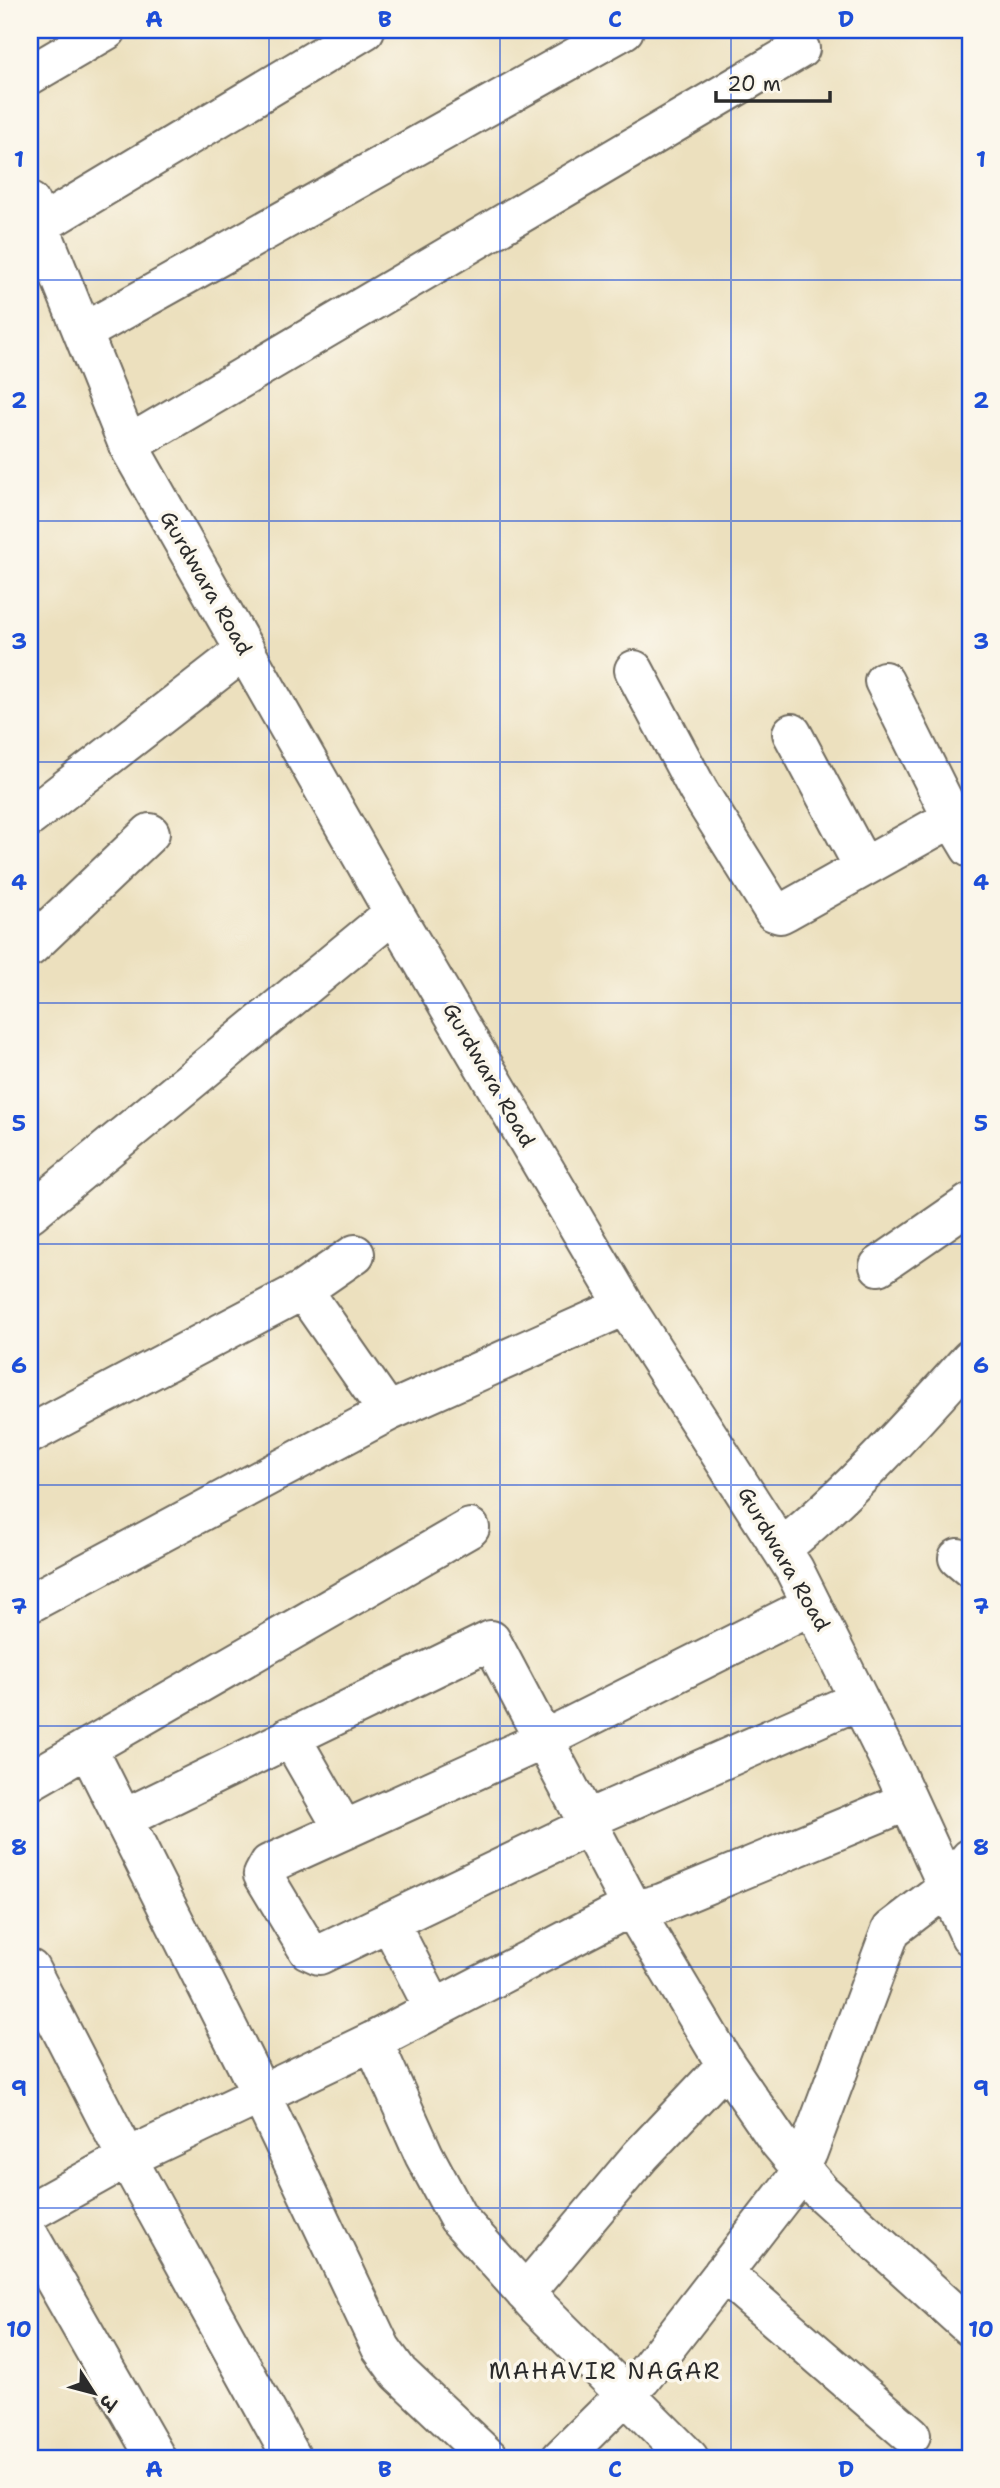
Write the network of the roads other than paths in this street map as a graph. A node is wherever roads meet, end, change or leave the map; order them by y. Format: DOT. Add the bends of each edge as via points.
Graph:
graph roads {
  1 [pos="107,30"];
  2 [pos="365,30"];
  3 [pos="624,30"];
  4 [pos="800,49"];
  5 [pos="30,75"];
  6 [pos="35,213"];
  7 [pos="84,332"];
  8 [pos="128,445"];
  9 [pos="245,650"];
  10 [pos="634,670"];
  11 [pos="884,681"];
  12 [pos="792,733"];
  13 [pos="30,817"];
  14 [pos="150,833"];
  15 [pos="961,833"];
  16 [pos="863,866"];
  17 [pos="394,913"];
  18 [pos="30,947"];
  19 [pos="970,1203"];
  20 [pos="30,1213"];
  21 [pos="355,1254"];
  22 [pos="879,1266"];
  23 [pos="303,1290"];
  24 [pos="625,1306"];
  25 [pos="970,1359"];
  26 [pos="387,1412"];
  27 [pos="30,1434"];
  28 [pos="470,1528"];
  29 [pos="782,1548"];
  30 [pos="30,1602"];
  31 [pos="812,1605"];
  32 [pos="859,1700"];
  33 [pos="290,1736"];
  34 [pos="545,1739"];
  35 [pos="88,1749"];
  36 [pos="30,1781"];
  37 [pos="908,1801"];
  38 [pos="125,1818"];
  39 [pos="588,1822"];
  40 [pos="344,1830"];
  41 [pos="959,1873"];
  42 [pos="633,1909"];
  43 [pos="389,1922"];
  44 [pos="970,1936"];
  45 [pos="30,1969"];
  46 [pos="434,2009"];
  47 [pos="373,2041"];
  48 [pos="726,2065"];
  49 [pos="260,2094"];
  50 [pos="127,2158"];
  51 [pos="800,2170"];
  52 [pos="30,2212"];
  53 [pos="30,2237"];
  54 [pos="723,2273"];
  55 [pos="525,2293"];
  56 [pos="970,2327"];
  57 [pos="626,2398"];
  58 [pos="911,2435"];
  59 [pos="156,2458"];
  60 [pos="292,2458"];
  61 [pos="489,2458"];
  62 [pos="561,2458"];
  63 [pos="688,2458"];
  1 -- 5 [label="street"];
  2 -- 6 [label="street"];
  3 -- 7 [label="street"];
  4 -- 8 [label="street"];
  6 -- 7 [label="street, Gurdwara Road"];
  7 -- 8 [label="street, Gurdwara Road"];
  8 -- 9 [label="street, Gurdwara Road"];
  9 -- 13 [label="street"];
  9 -- 17 [label="street, Gurdwara Road"];
  10 -- 16 [label="street" via="698,790 774,912 786,911"];
  11 -- 15 [label="street"];
  12 -- 16 [label="street"];
  14 -- 18 [label="street"];
  15 -- 16 [label="street"];
  17 -- 20 [label="street"];
  17 -- 24 [label="street, Gurdwara Road"];
  19 -- 22 [label="street"];
  21 -- 23 [label="street"];
  23 -- 26 [label="street"];
  23 -- 27 [label="street"];
  24 -- 26 [label="street"];
  24 -- 29 [label="street, Gurdwara Road"];
  25 -- 29 [label="street" via="894,1444"];
  26 -- 30 [label="street"];
  28 -- 35 [label="street"];
  29 -- 31 [label="street, Gurdwara Road"];
  31 -- 32 [label="street, Gurdwara Road"];
  31 -- 34 [label="street"];
  32 -- 37 [label="street, Gurdwara Road"];
  32 -- 39 [label="street"];
  33 -- 34 [label="street" via="486,1639 496,1645"];
  33 -- 38 [label="street"];
  33 -- 40 [label="street"];
  34 -- 39 [label="street"];
  34 -- 40 [label="street"];
  35 -- 36 [label="street"];
  35 -- 38 [label="street"];
  37 -- 41 [label="street, Gurdwara Road"];
  37 -- 42 [label="street" via="662,1903"];
  38 -- 49 [label="street"];
  39 -- 42 [label="street"];
  39 -- 43 [label="street" via="578,1831"];
  40 -- 43 [label="street" via="265,1866 263,1875 314,1956"];
  41 -- 44 [label="street, Gurdwara Road"];
  41 -- 51 [label="street" via="896,1924 887,1938"];
  42 -- 46 [label="street"];
  42 -- 48 [label="street"];
  43 -- 46 [label="street"];
  45 -- 50 [label="street"];
  46 -- 47 [label="street"];
  47 -- 49 [label="street"];
  47 -- 55 [label="street" via="458,2218"];
  48 -- 51 [label="street"];
  48 -- 55 [label="street" via="641,2155"];
  49 -- 50 [label="street"];
  49 -- 61 [label="street" via="381,2348 399,2373"];
  50 -- 52 [label="street"];
  50 -- 60 [label="street"];
  51 -- 54 [label="street"];
  51 -- 56 [label="street"];
  53 -- 59 [label="street"];
  54 -- 57 [label="street"];
  54 -- 58 [label="street"];
  55 -- 57 [label="street"];
  57 -- 62 [label="street"];
  57 -- 63 [label="street"];
}
